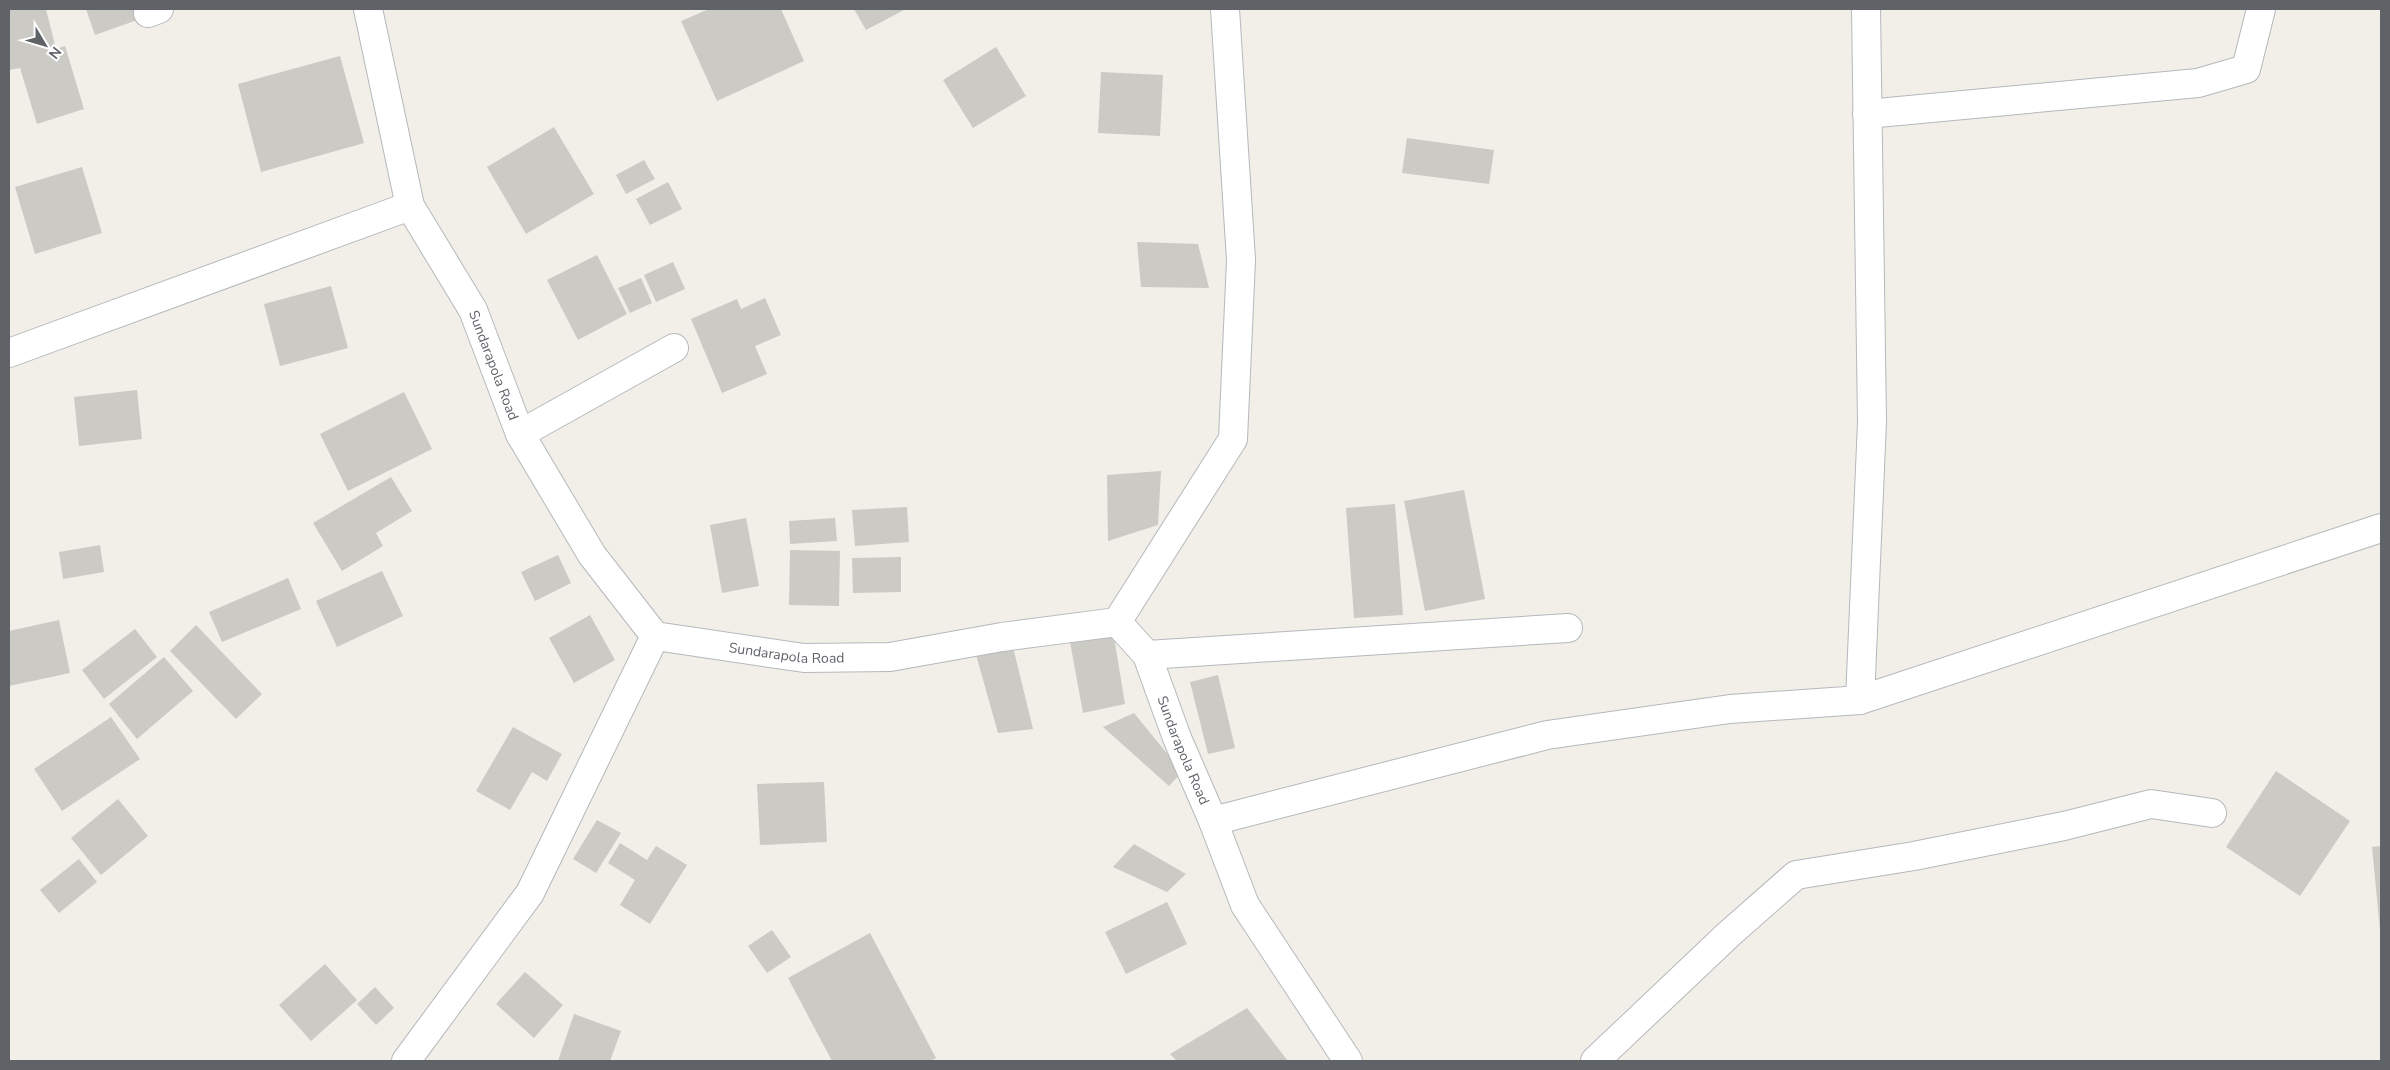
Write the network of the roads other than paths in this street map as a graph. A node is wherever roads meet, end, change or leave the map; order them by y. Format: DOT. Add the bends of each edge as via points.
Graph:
graph roads {
  1 [pos="368,9"];
  2 [pos="1225,9"];
  3 [pos="1866,9"];
  4 [pos="2261,9"];
  5 [pos="1867,114"];
  6 [pos="410,206"];
  7 [pos="674,348"];
  8 [pos="9,353"];
  9 [pos="520,434"];
  10 [pos="2381,528"];
  11 [pos="1117,622"];
  12 [pos="1568,628"];
  13 [pos="655,636"];
  14 [pos="1148,655"];
  15 [pos="1860,700"];
  16 [pos="2212,813"];
  17 [pos="1213,821"];
  18 [pos="406,1061"];
  19 [pos="1348,1061"];
  20 [pos="1595,1061"];
  1 -- 6 [label="street, Sundarapola Road"];
  2 -- 11 [label="street" via="1241,260 1233,439"];
  3 -- 5 [label="street"];
  4 -- 5 [label="street" via="2246,68 2198,83"];
  5 -- 15 [label="street" via="1872,422"];
  6 -- 8 [label="street"];
  6 -- 9 [label="street, Sundarapola Road" via="473,310"];
  7 -- 9 [label="street"];
  9 -- 13 [label="street, Sundarapola Road" via="592,555"];
  10 -- 15 [label="street"];
  11 -- 13 [label="street, Sundarapola Road" via="1002,637 890,657 804,658"];
  11 -- 14 [label="street, Sundarapola Road"];
  12 -- 14 [label="street"];
  13 -- 18 [label="street" via="530,893"];
  14 -- 17 [label="street, Sundarapola Road" via="1177,738"];
  15 -- 17 [label="street" via="1730,709 1547,734"];
  16 -- 20 [label="street" via="2151,804 2064,826 1914,856 1796,874"];
  17 -- 19 [label="street, Sundarapola Road" via="1245,905"];
}
